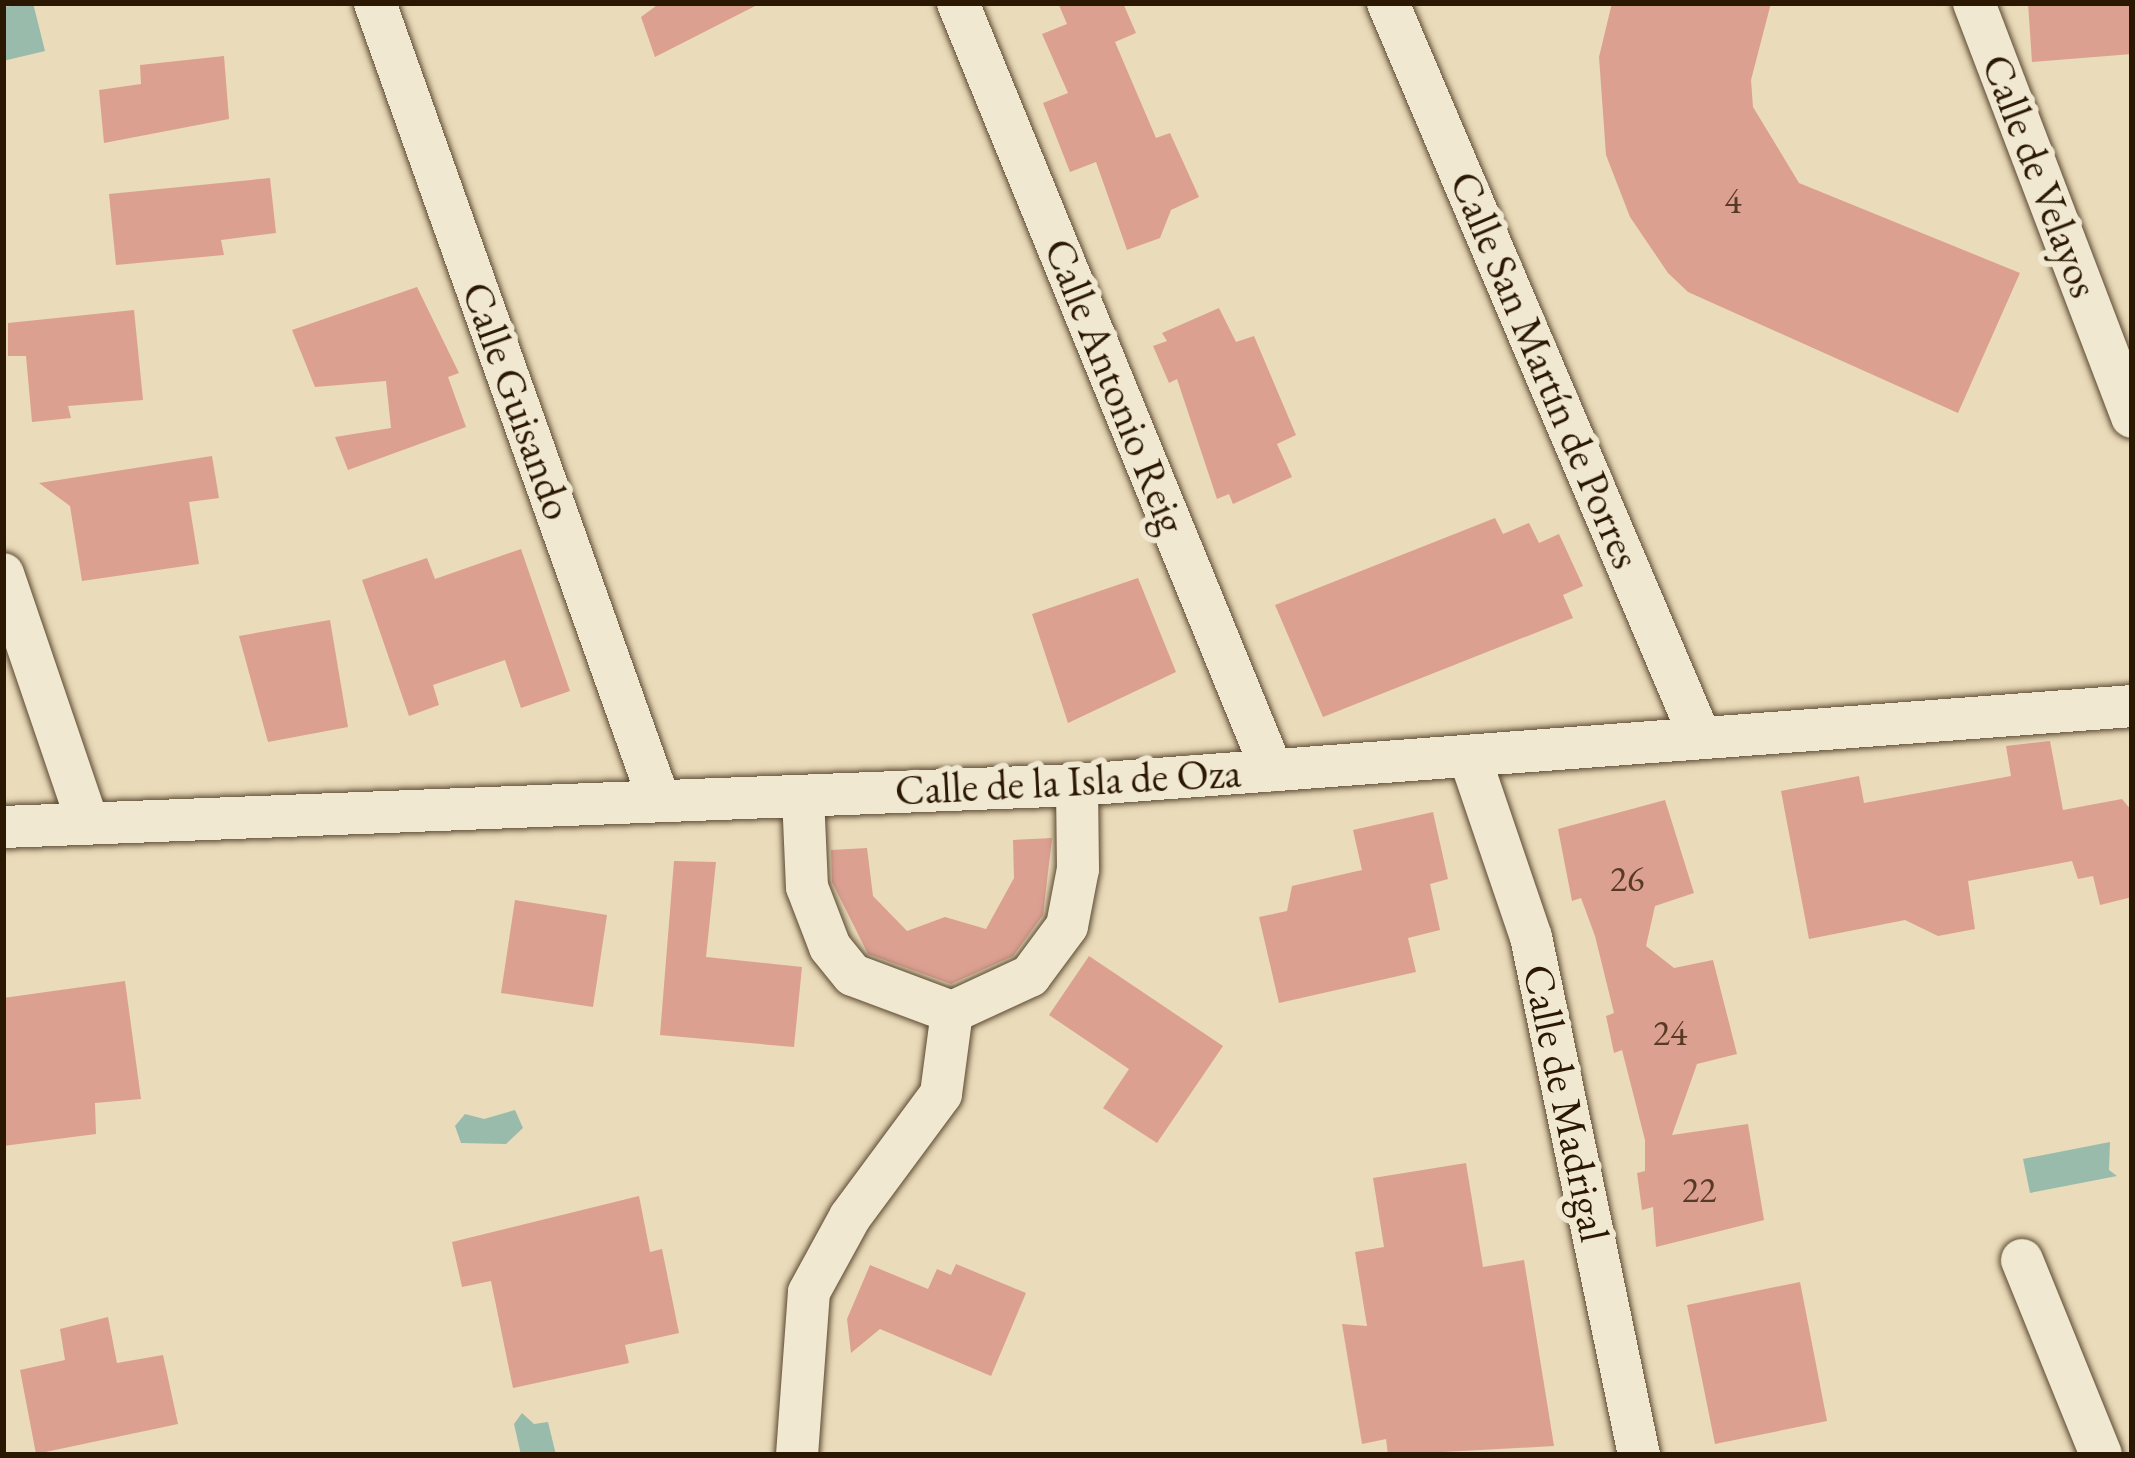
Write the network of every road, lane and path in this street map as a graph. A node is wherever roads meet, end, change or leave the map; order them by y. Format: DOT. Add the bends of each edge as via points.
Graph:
graph roads {
  1 [pos="375,3"];
  2 [pos="958,3"];
  3 [pos="1388,3"];
  4 [pos="1974,3"];
  5 [pos="2132,417"];
  6 [pos="3,574"];
  7 [pos="2132,706"];
  8 [pos="1700,737"];
  9 [pos="1470,758"];
  10 [pos="1272,770"];
  11 [pos="1077,784"];
  12 [pos="802,796"];
  13 [pos="659,800"];
  14 [pos="88,823"];
  15 [pos="3,827"];
  16 [pos="952,1012"];
  17 [pos="2022,1260"];
  18 [pos="797,1455"];
  19 [pos="1639,1455"];
  20 [pos="2102,1455"];
  1 -- 13 [label="street, Calle Guisando"];
  2 -- 10 [label="street, Calle Antonio Reig"];
  3 -- 8 [label="street, Calle San Martín de Porres"];
  4 -- 5 [label="street, Calle de Velayos"];
  6 -- 14 [label="street"];
  7 -- 8 [label="street, Calle de la Isla de Oza"];
  8 -- 9 [label="street, Calle de la Isla de Oza"];
  9 -- 10 [label="street, Calle de la Isla de Oza"];
  9 -- 19 [label="street, Calle de Madrigal" via="1531,937"];
  10 -- 11 [label="street, Calle de la Isla de Oza"];
  11 -- 12 [label="street, Calle de la Isla de Oza"];
  11 -- 16 [label="street" via="1078,869 1067,926 1030,976"];
  12 -- 13 [label="street, Calle de la Isla de Oza"];
  12 -- 16 [label="street" via="807,886 830,947 854,975"];
  13 -- 14 [label="street, Calle de la Isla de Oza"];
  14 -- 15 [label="street, Calle de la Isla de Oza"];
  16 -- 18 [label="street" via="940,1094 850,1217 809,1292"];
  17 -- 20 [label="street"];
}
